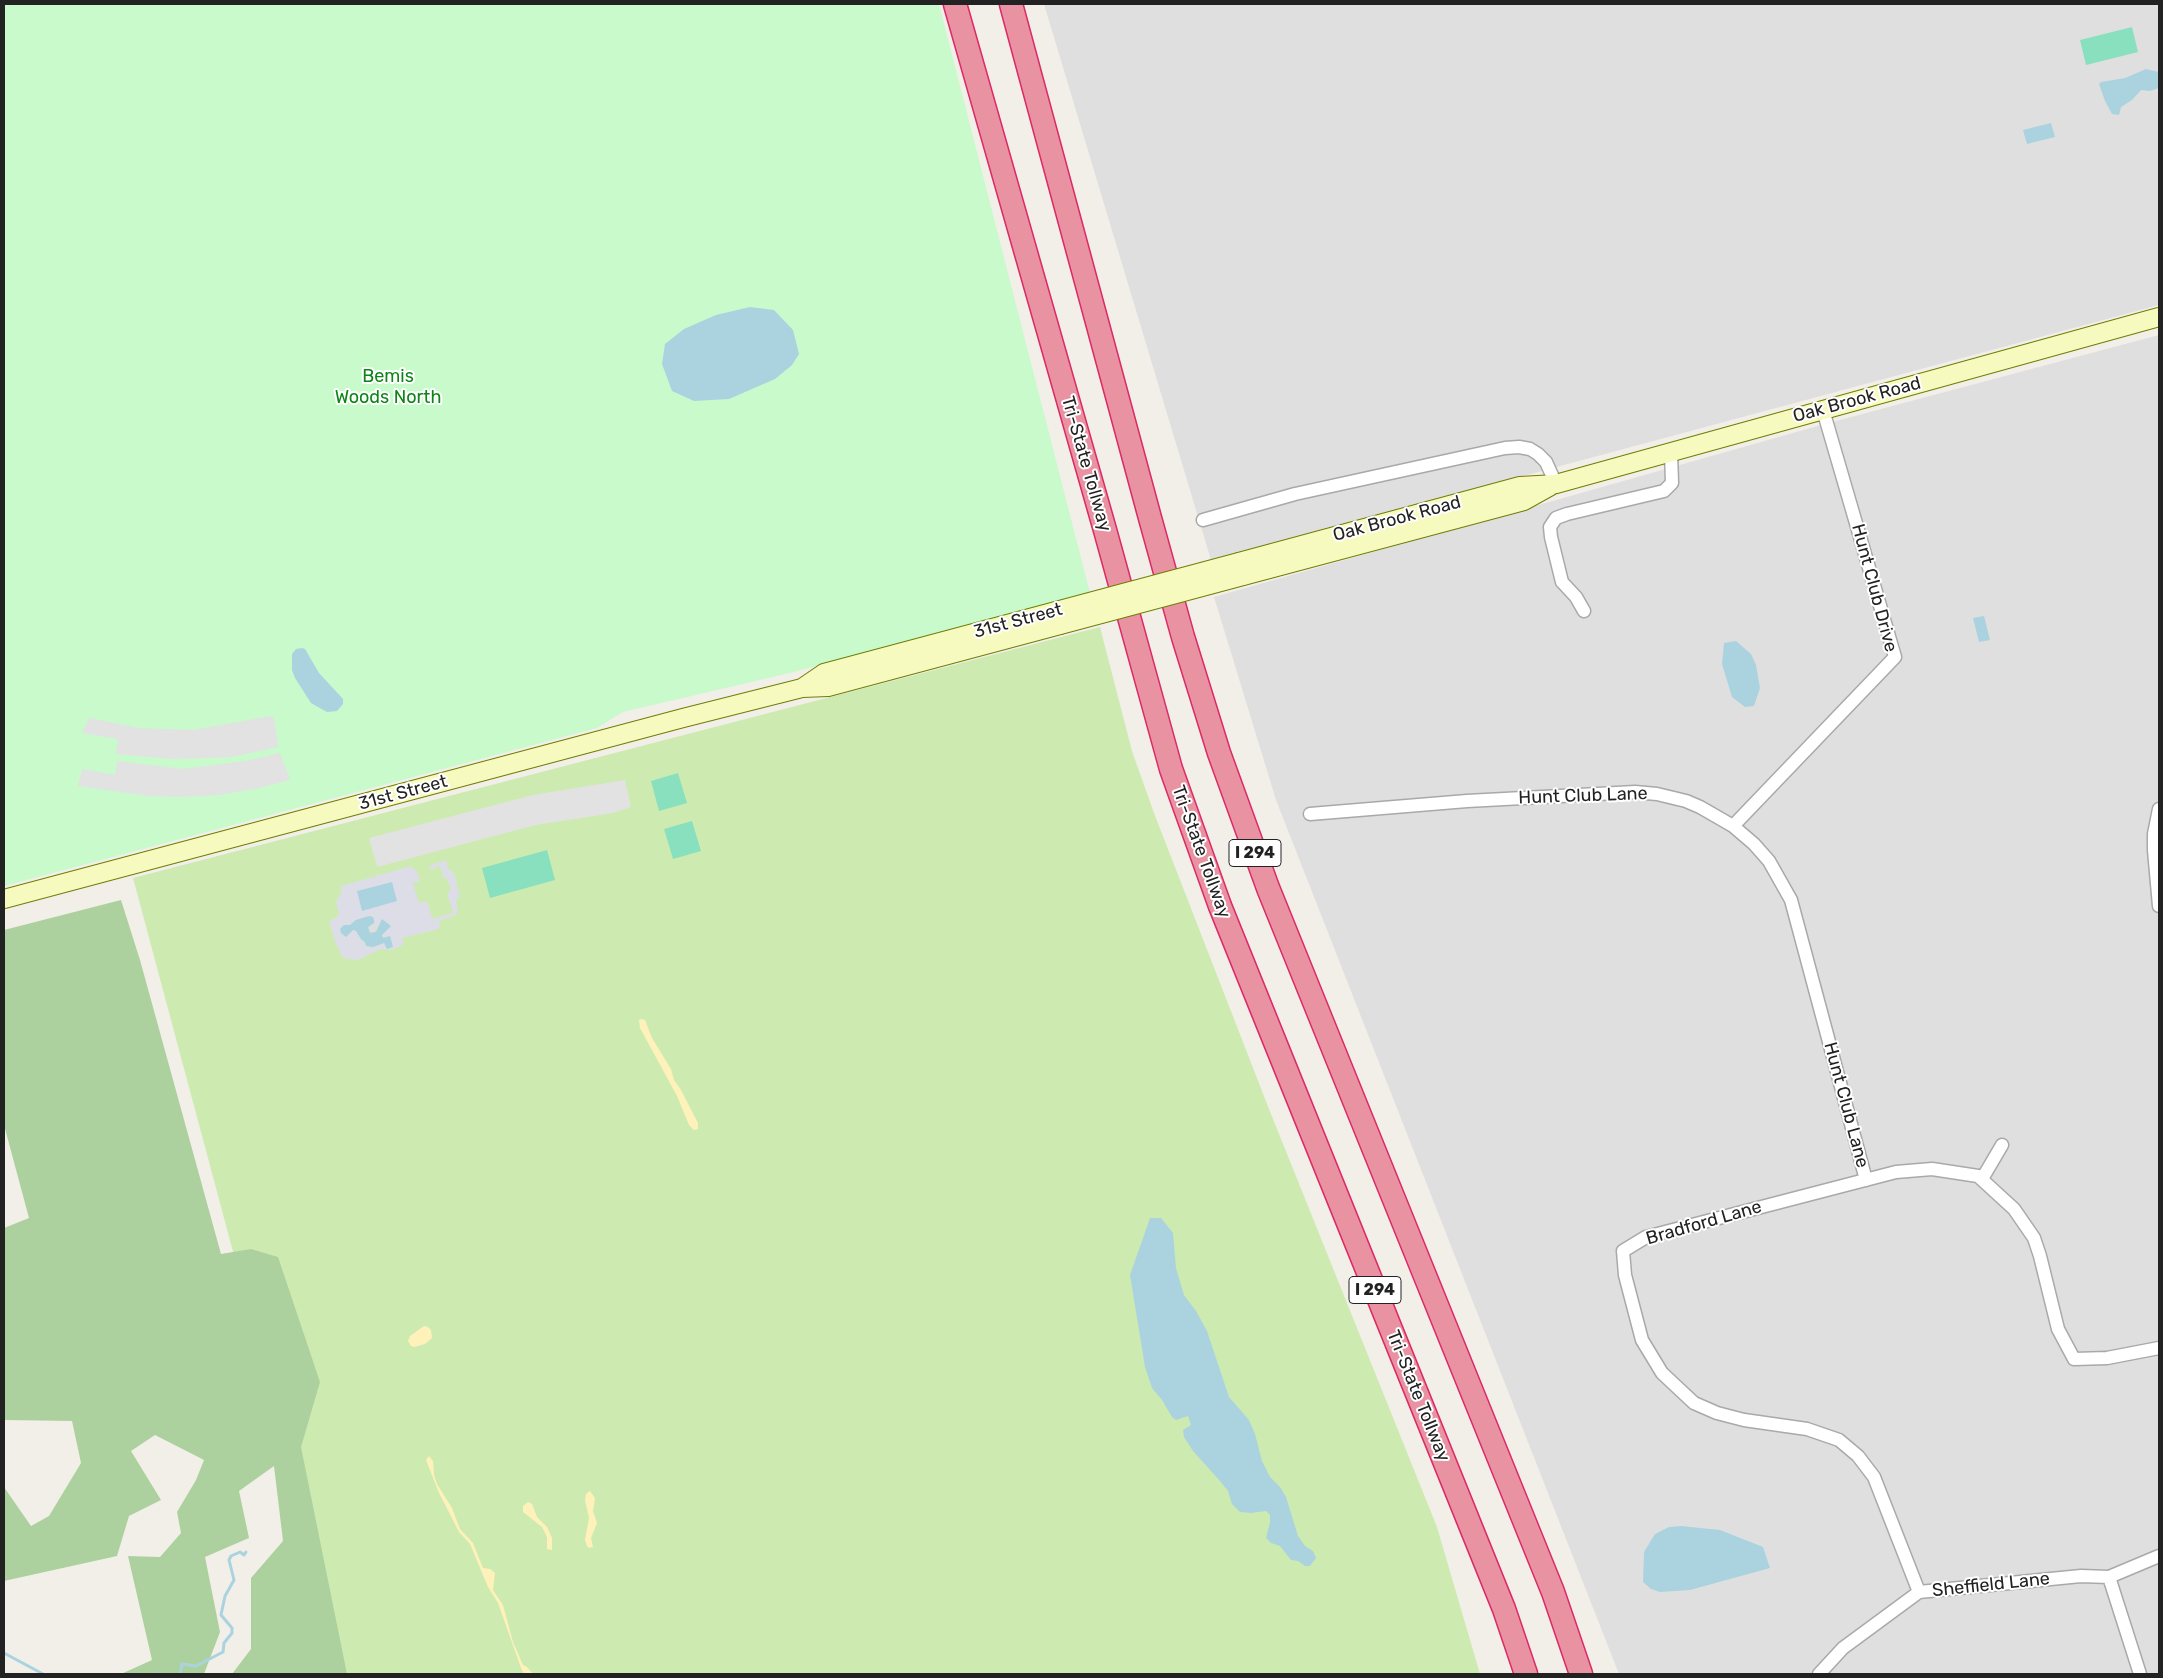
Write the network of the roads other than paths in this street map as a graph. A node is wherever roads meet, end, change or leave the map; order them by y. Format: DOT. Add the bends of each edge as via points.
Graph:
graph roads {
  1 [pos="954,4"];
  2 [pos="1012,4"];
  3 [pos="2159,317"];
  4 [pos="1823,410"];
  5 [pos="1672,452"];
  6 [pos="1556,484"];
  7 [pos="1203,520"];
  8 [pos="1241,569"];
  9 [pos="1584,611"];
  10 [pos="2159,809"];
  11 [pos="1310,814"];
  12 [pos="1733,826"];
  13 [pos="4,898"];
  14 [pos="2159,906"];
  15 [pos="2002,1145"];
  16 [pos="1982,1179"];
  17 [pos="1866,1180"];
  18 [pos="2159,1348"];
  19 [pos="1463,1509"];
  20 [pos="2159,1556"];
  21 [pos="2109,1576"];
  22 [pos="1919,1592"];
  23 [pos="1511,1674"];
  24 [pos="1526,1674"];
  25 [pos="1581,1674"];
  26 [pos="1819,1674"];
  27 [pos="2140,1674"];
  1 -- 19 [label="highway, Tri-State Tollway / I 294" via="1171,769 1224,915"];
  2 -- 25 [label="highway, I 294" via="1152,528 1219,753 1268,888 1553,1592"];
  3 -- 4 [label="main road, Oak Brook Road"];
  4 -- 5 [label="main road, Oak Brook Road"];
  4 -- 12 [label="street, Hunt Club Drive" via="1895,657"];
  5 -- 6 [label="main road, Oak Brook Road"];
  5 -- 9 [label="street" via="1672,483 1664,491 1567,514 1556,518 1550,527 1562,582"];
  6 -- 7 [label="street" via="1546,462 1538,454 1530,449 1505,448 1295,494"];
  6 -- 8 [label="main road, Oak Brook Road" via="1524,501"];
  8 -- 13 [label="main road, 31st Street, bridge" via="1058,618 828,687 802,688"];
  10 -- 14 [label="street" via="2154,834"];
  11 -- 12 [label="street, Hunt Club Lane" via="1636,792 1686,801"];
  12 -- 17 [label="street, Hunt Club Lane" via="1769,861 1791,900"];
  15 -- 16 [label="street"];
  16 -- 17 [label="street, Bradford Lane" via="1920,1169"];
  16 -- 18 [label="street" via="2014,1209 2034,1238 2058,1329 2074,1359 2107,1358"];
  17 -- 22 [label="street, Bradford Lane" via="1646,1236 1623,1251 1625,1275 1650,1356 1669,1381 1694,1403 1735,1418 1819,1432 1840,1440 1862,1461 1881,1492"];
  19 -- 23 [label="highway"];
  19 -- 24 [label="highway, Tri-State Tollway / I 294" via="1504,1609"];
  20 -- 21 [label="street, Sheffield Lane"];
  21 -- 22 [label="street, Sheffield Lane"];
  21 -- 27 [label="street"];
  22 -- 26 [label="street, Sheffield Lane" via="1842,1648"];
}
